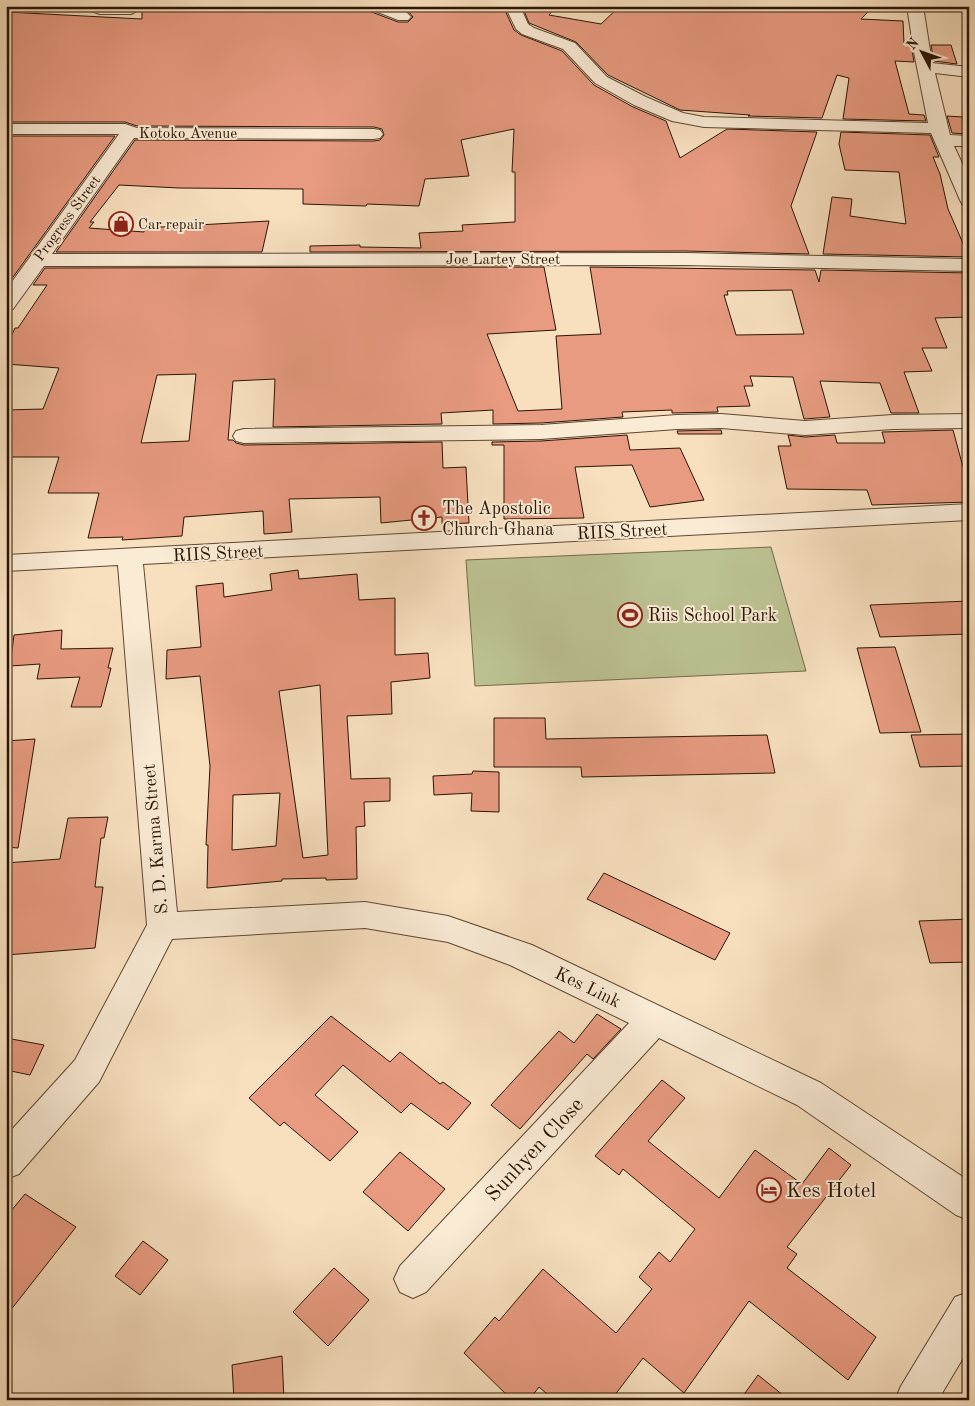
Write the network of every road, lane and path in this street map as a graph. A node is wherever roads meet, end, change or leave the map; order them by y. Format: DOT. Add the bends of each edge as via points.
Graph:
graph roads {
  1 [pos="91,6"];
  2 [pos="375,6"];
  3 [pos="512,6"];
  4 [pos="915,6"];
  5 [pos="132,12"];
  6 [pos="403,17"];
  7 [pos="925,67"];
  8 [pos="969,72"];
  9 [pos="6,129"];
  10 [pos="129,133"];
  11 [pos="374,134"];
  12 [pos="941,134"];
  13 [pos="969,141"];
  14 [pos="969,200"];
  15 [pos="37,260"];
  16 [pos="969,265"];
  17 [pos="6,305"];
  18 [pos="969,421"];
  19 [pos="244,436"];
  20 [pos="969,512"];
  21 [pos="130,557"];
  22 [pos="6,563"];
  23 [pos="163,926"];
  24 [pos="654,1020"];
  25 [pos="6,1162"];
  26 [pos="969,1202"];
  27 [pos="413,1278"];
  28 [pos="969,1311"];
  29 [pos="915,1400"];
  1 -- 5 [label="lane" via="100,12"];
  2 -- 6 [label="street"];
  3 -- 12 [label="street" via="521,26 569,46 601,80 678,117 704,122"];
  4 -- 7 [label="street"];
  7 -- 8 [label="street"];
  7 -- 12 [label="street"];
  9 -- 10 [label="street, Kotoko Avenue" via="125,129"];
  10 -- 11 [label="street, Kotoko Avenue"];
  10 -- 15 [label="street, Progress Street"];
  12 -- 13 [label="street"];
  12 -- 14 [label="street"];
  15 -- 16 [label="street, Joe Lartey Street" via="685,259"];
  15 -- 17 [label="street, Progress Street"];
  18 -- 19 [label="street" via="805,428 746,422 694,422 541,432"];
  20 -- 21 [label="street, RIIS Street"];
  21 -- 22 [label="street, RIIS Street"];
  21 -- 23 [label="street, S. D. Karma Street"];
  23 -- 24 [label="street, Kes Link" via="365,915 448,929 521,955"];
  23 -- 25 [label="street, S. D. Karma Street" via="87,1071"];
  24 -- 26 [label="street, Kes Link" via="808,1094"];
  24 -- 27 [label="street, Sunhyen Close"];
  28 -- 29 [label="street"];
}
